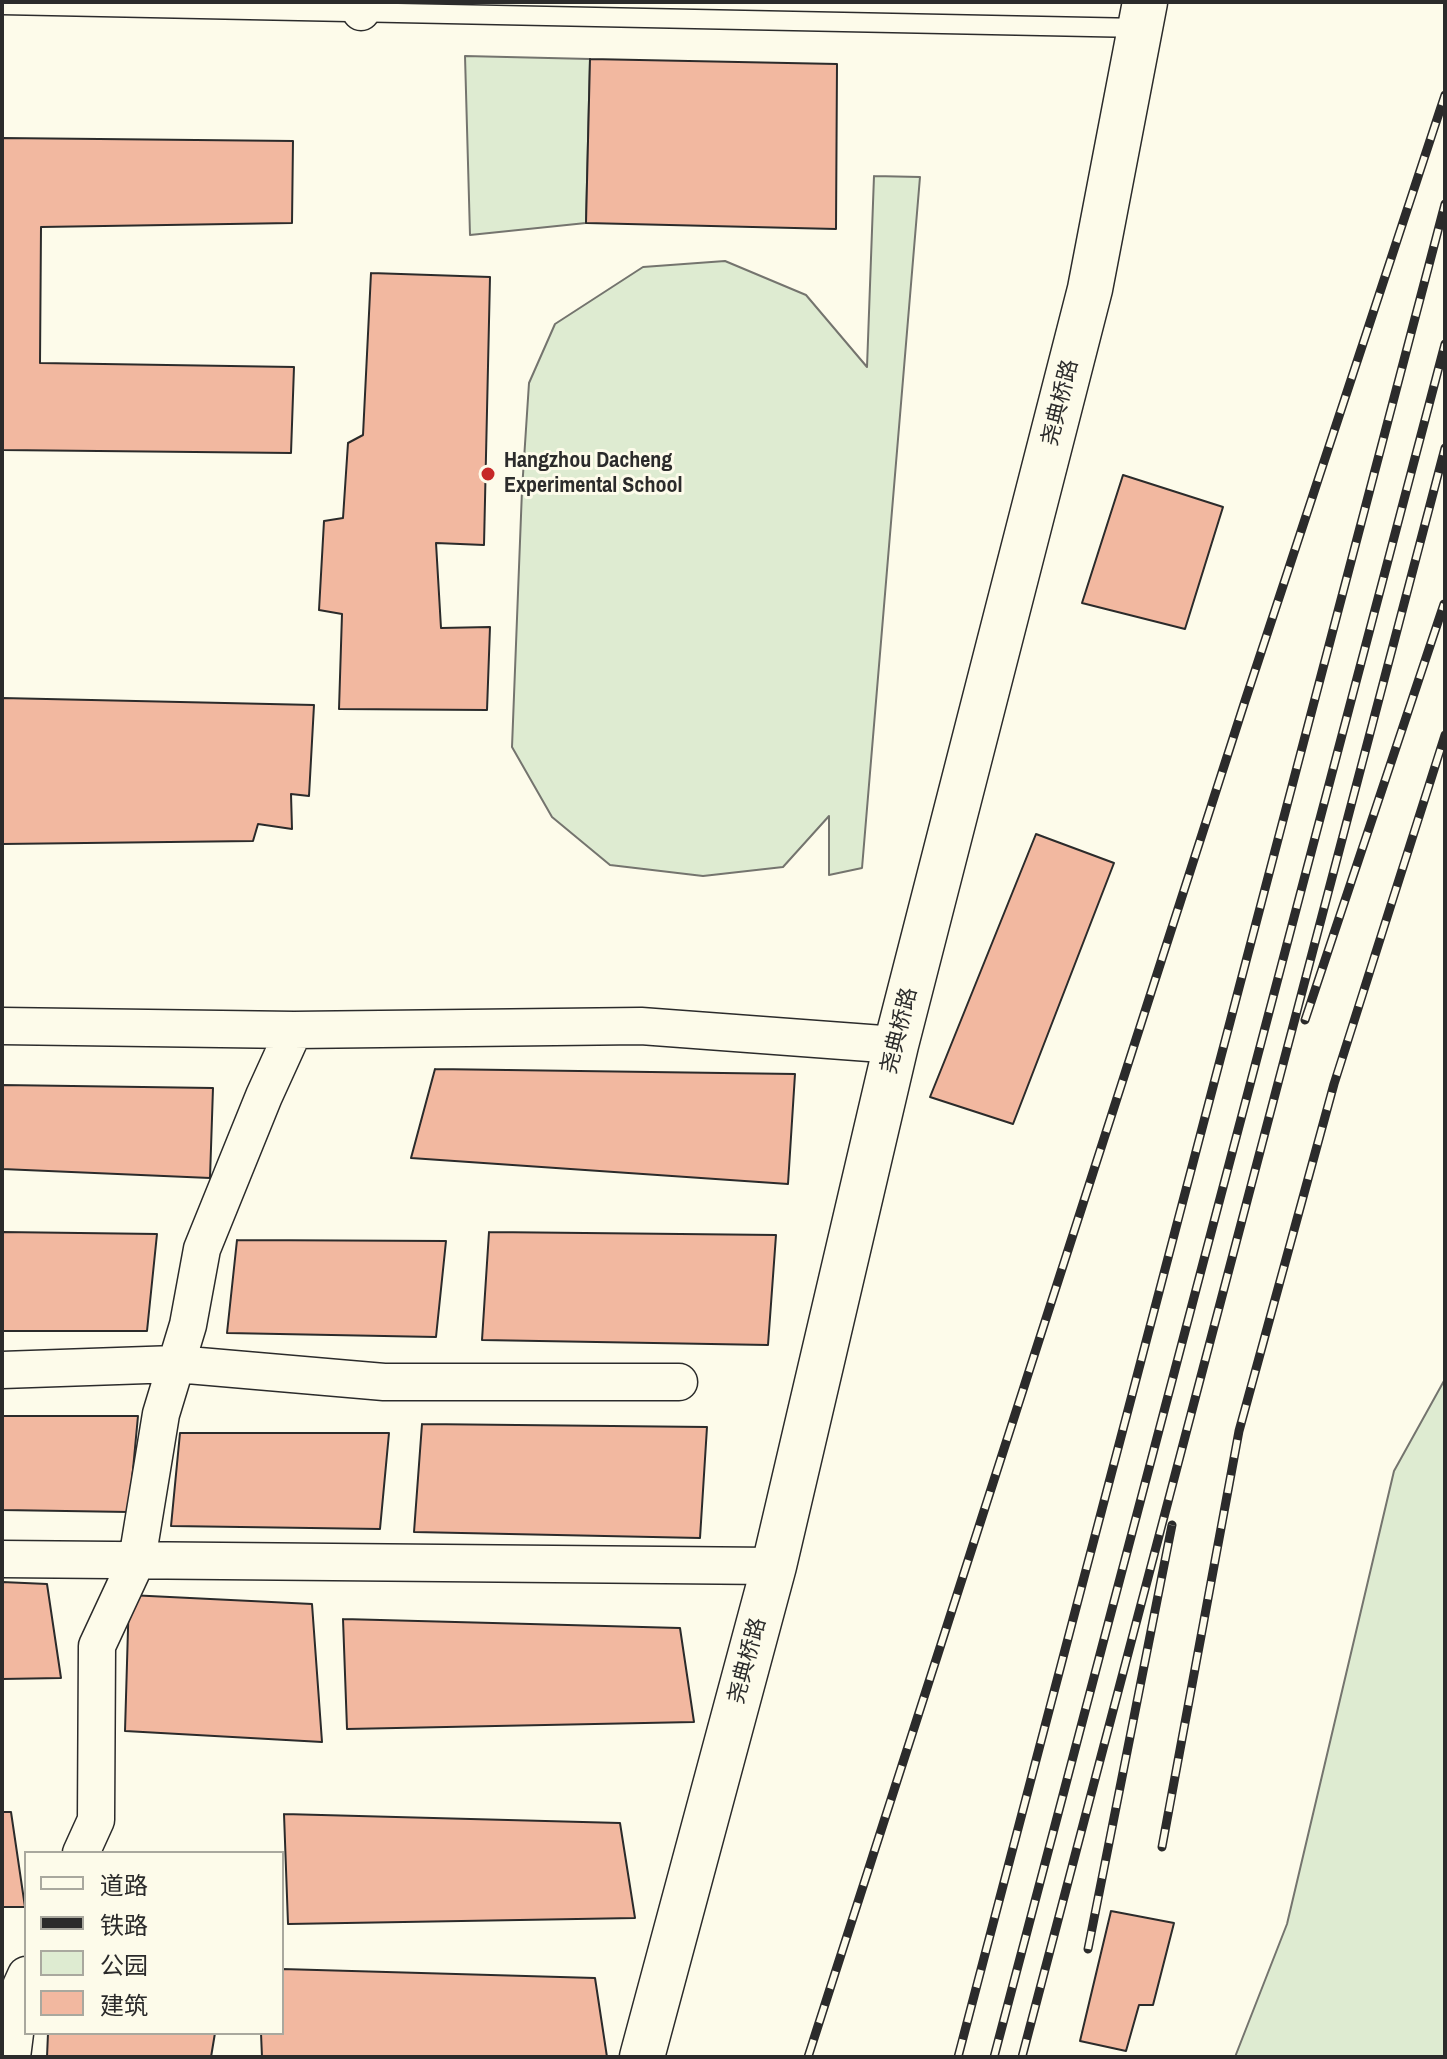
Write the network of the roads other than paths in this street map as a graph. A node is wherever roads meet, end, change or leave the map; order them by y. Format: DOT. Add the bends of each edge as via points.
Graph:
graph roads {
  1 [pos="2,5"];
  2 [pos="361,7"];
  3 [pos="1143,15"];
  4 [pos="2,1026"];
  5 [pos="294,1030"];
  6 [pos="896,1045"];
  7 [pos="176,1364"];
  8 [pos="2,1370"];
  9 [pos="679,1382"];
  10 [pos="2,1559"];
  11 [pos="137,1560"];
  12 [pos="774,1566"];
  13 [pos="82,1851"];
  14 [pos="24,1979"];
  15 [pos="12,2057"];
  16 [pos="642,2057"];
  1 -- 2 [label="lane"];
  2 -- 3 [label="lane"];
  3 -- 6 [label="street, 尧典桥路" via="1090,289"];
  4 -- 5 [label="street"];
  5 -- 6 [label="street" via="641,1026"];
  5 -- 7 [label="street" via="202,1249"];
  6 -- 12 [label="street, 尧典桥路"];
  7 -- 8 [label="street"];
  7 -- 9 [label="street" via="384,1382"];
  7 -- 11 [label="street" via="161,1414"];
  10 -- 11 [label="street"];
  11 -- 12 [label="street"];
  11 -- 13 [label="street" via="97,1646 96,1820"];
  12 -- 16 [label="street, 尧典桥路"];
  14 -- 15 [label="street"];
}
